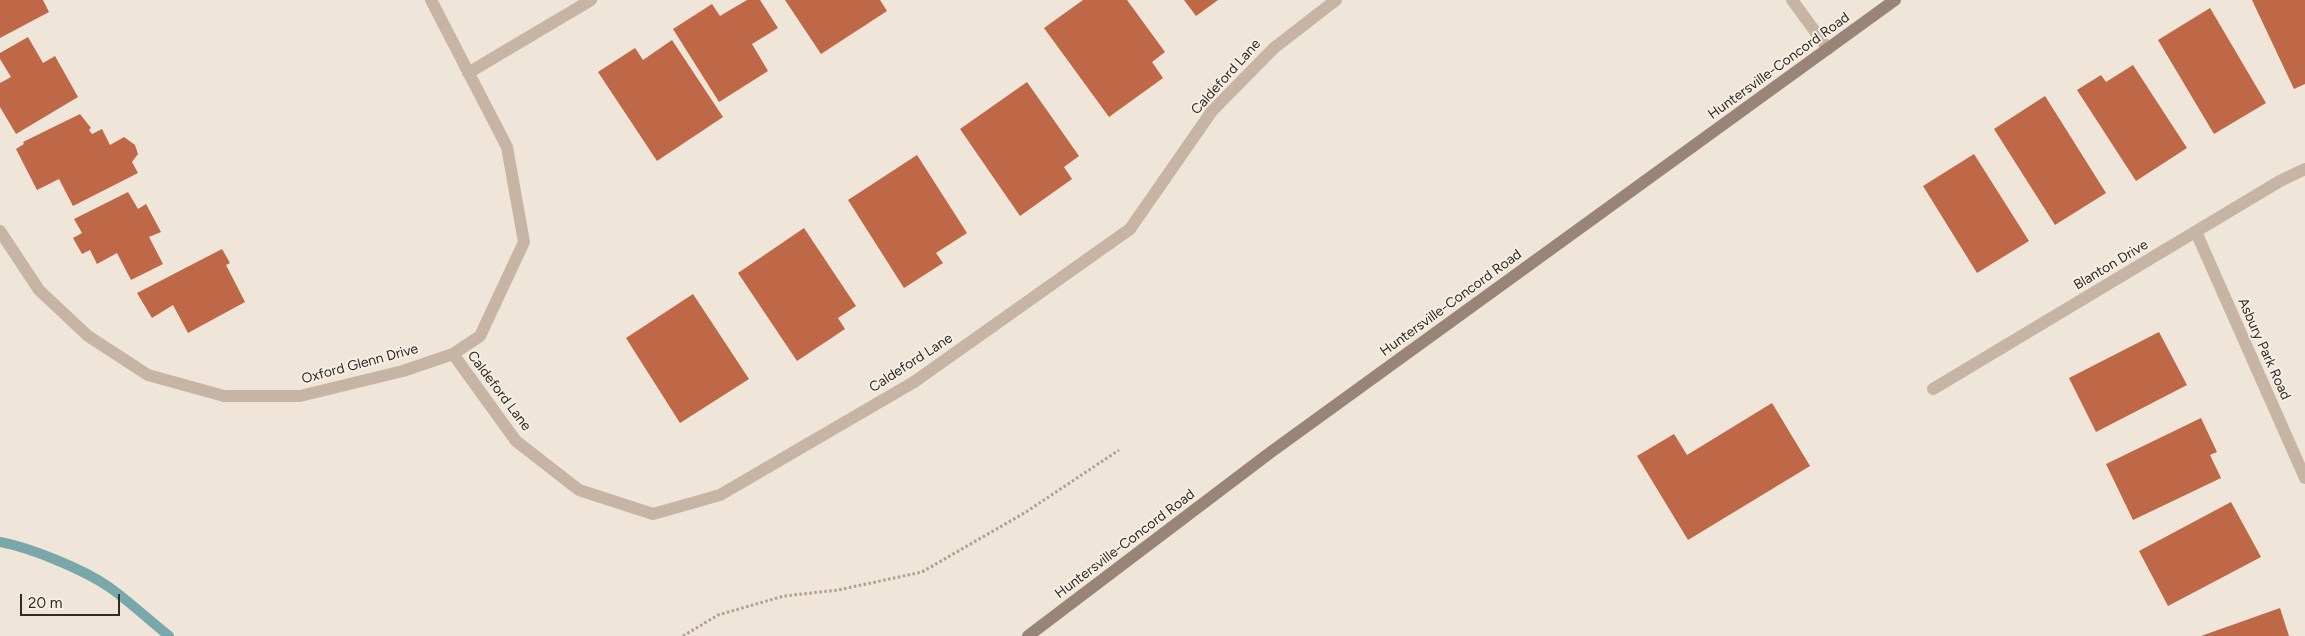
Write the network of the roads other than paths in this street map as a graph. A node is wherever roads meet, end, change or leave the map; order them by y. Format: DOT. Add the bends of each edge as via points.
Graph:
graph roads {
  1 [pos="431,0"];
  2 [pos="591,0"];
  3 [pos="1336,0"];
  4 [pos="1792,0"];
  5 [pos="1895,0"];
  6 [pos="1828,49"];
  7 [pos="468,73"];
  8 [pos="2305,169"];
  9 [pos="0,232"];
  10 [pos="2196,232"];
  11 [pos="453,354"];
  12 [pos="1933,389"];
  13 [pos="2305,478"];
  14 [pos="1028,636"];
  1 -- 7 [label="street, Oxford Glenn Drive"];
  2 -- 7 [label="street"];
  3 -- 11 [label="street, Caldeford Lane" via="1274,48 1212,111 1130,229 914,382 720,495 653,514 579,490 516,440"];
  4 -- 6 [label="street"];
  5 -- 6 [label="main road, Huntersville-Concord Road"];
  6 -- 14 [label="main road, Huntersville-Concord Road" via="1271,452"];
  7 -- 11 [label="street, Oxford Glenn Drive" via="507,147 524,242 480,336"];
  8 -- 10 [label="street, Blanton Drive"];
  9 -- 11 [label="street, Oxford Glenn Drive" via="40,290 88,336 148,375 224,396 300,396 402,371"];
  10 -- 12 [label="street, Blanton Drive"];
  10 -- 13 [label="street, Asbury Park Road"];
}
